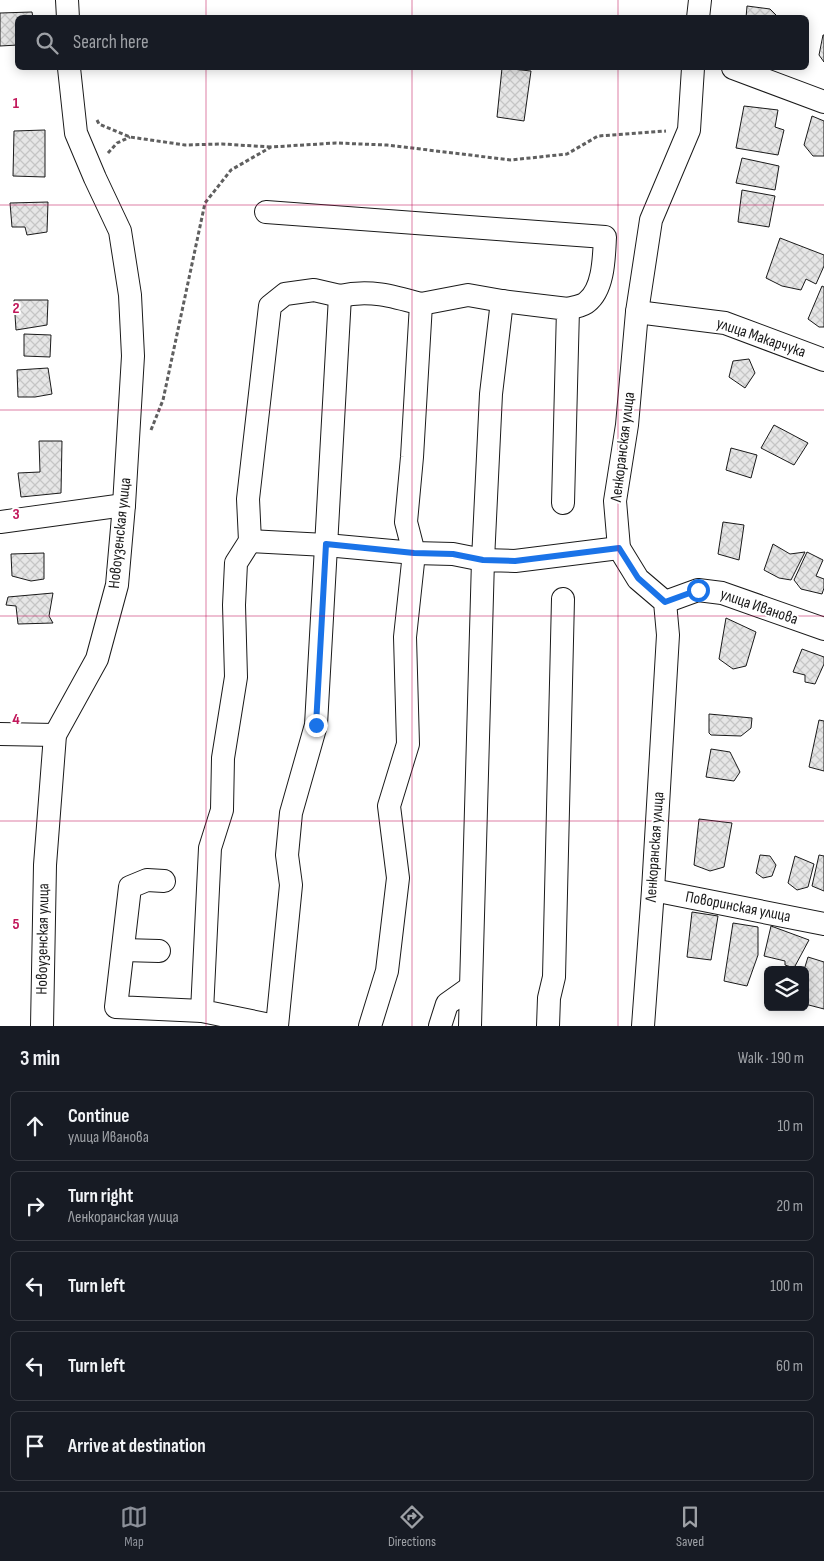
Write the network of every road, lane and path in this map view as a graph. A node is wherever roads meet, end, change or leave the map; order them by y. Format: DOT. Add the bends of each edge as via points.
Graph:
graph roads {
  1 [pos="67,0"];
  2 [pos="700,0"];
  3 [pos="68,15"];
  4 [pos="698,15"];
  5 [pos="69,70"];
  6 [pos="694,70"];
  7 [pos="738,70"];
  8 [pos="824,102"];
  9 [pos="94,116"];
  10 [pos="271,148"];
  11 [pos="266,212"];
  12 [pos="340,296"];
  13 [pos="502,301"];
  14 [pos="421,304"];
  15 [pos="568,309"];
  16 [pos="637,312"];
  17 [pos="824,360"];
  18 [pos="563,503"];
  19 [pos="124,504"];
  20 [pos="0,522"];
  21 [pos="250,541"];
  22 [pos="326,544"];
  23 [pos="619,548"];
  24 [pos="414,553"];
  25 [pos="483,560"];
  26 [pos="563,598"];
  27 [pos="665,602"];
  28 [pos="824,629"];
  29 [pos="0,734"];
  30 [pos="55,735"];
  31 [pos="164,881"];
  32 [pos="653,890"];
  33 [pos="824,924"];
  34 [pos="123,950"];
  35 [pos="159,951"];
  36 [pos="471,986"];
  37 [pos="202,1011"];
  38 [pos="42,1026"];
  39 [pos="276,1026"];
  40 [pos="370,1026"];
  41 [pos="440,1026"];
  42 [pos="470,1026"];
  43 [pos="548,1026"];
  44 [pos="643,1026"];
  1 -- 3 [label="street"];
  2 -- 4 [label="street"];
  5 -- 19 [label="street, Новоузенская улица" via="76,133 120,231 130,295 133,356"];
  6 -- 16 [label="street, Ленкоранская улица" via="689,130 651,220"];
  7 -- 8 [label="street"];
  9 -- 10 [label="path" via="99,124 130,137 185,145"];
  11 -- 15 [label="street" via="606,237 598,290 587,303"];
  12 -- 14 [label="street" via="355,292 388,294"];
  12 -- 21 [label="street" via="314,290 286,294 270,306 248,499"];
  12 -- 22 [label="street"];
  13 -- 14 [label="street" via="468,295"];
  13 -- 15 [label="street"];
  13 -- 25 [label="street" via="491,394"];
  14 -- 24 [label="street" via="406,522"];
  15 -- 18 [label="street"];
  16 -- 17 [label="street, улица Макарчука" via="725,323"];
  16 -- 23 [label="street, Ленкоранская улица" via="627,425 615,501"];
  19 -- 20 [label="street"];
  19 -- 30 [label="street, Новоузенская улица" via="117,585 98,659"];
  21 -- 22 [label="street"];
  21 -- 37 [label="street" via="236,563 236,676 224,758 222,810 210,848"];
  22 -- 24 [label="street"];
  22 -- 39 [label="street" via="316,725 291,813 287,855 291,885"];
  23 -- 25 [label="street" via="515,561"];
  23 -- 27 [label="street, Ленкоранская улица" via="638,578"];
  24 -- 25 [label="street" via="453,554"];
  24 -- 40 [label="street" via="405,637 408,744 389,806 398,878 387,971"];
  25 -- 36 [label="street"];
  26 -- 43 [label="street" via="554,977 548,998"];
  27 -- 28 [label="street, улица Иванова" via="698,590 722,593"];
  27 -- 32 [label="street, Ленкоранская улица" via="668,635"];
  29 -- 30 [label="street"];
  30 -- 38 [label="street, Новоузенская улица" via="45,866"];
  31 -- 34 [label="street" via="147,880 130,886"];
  32 -- 33 [label="street, Поворинская улица"];
  32 -- 44 [label="street, Ленкоранская улица"];
  34 -- 35 [label="street"];
  34 -- 37 [label="street" via="116,1007"];
  36 -- 41 [label="street" via="447,1004"];
  36 -- 42 [label="street"];
  37 -- 39 [label="street"];
}
